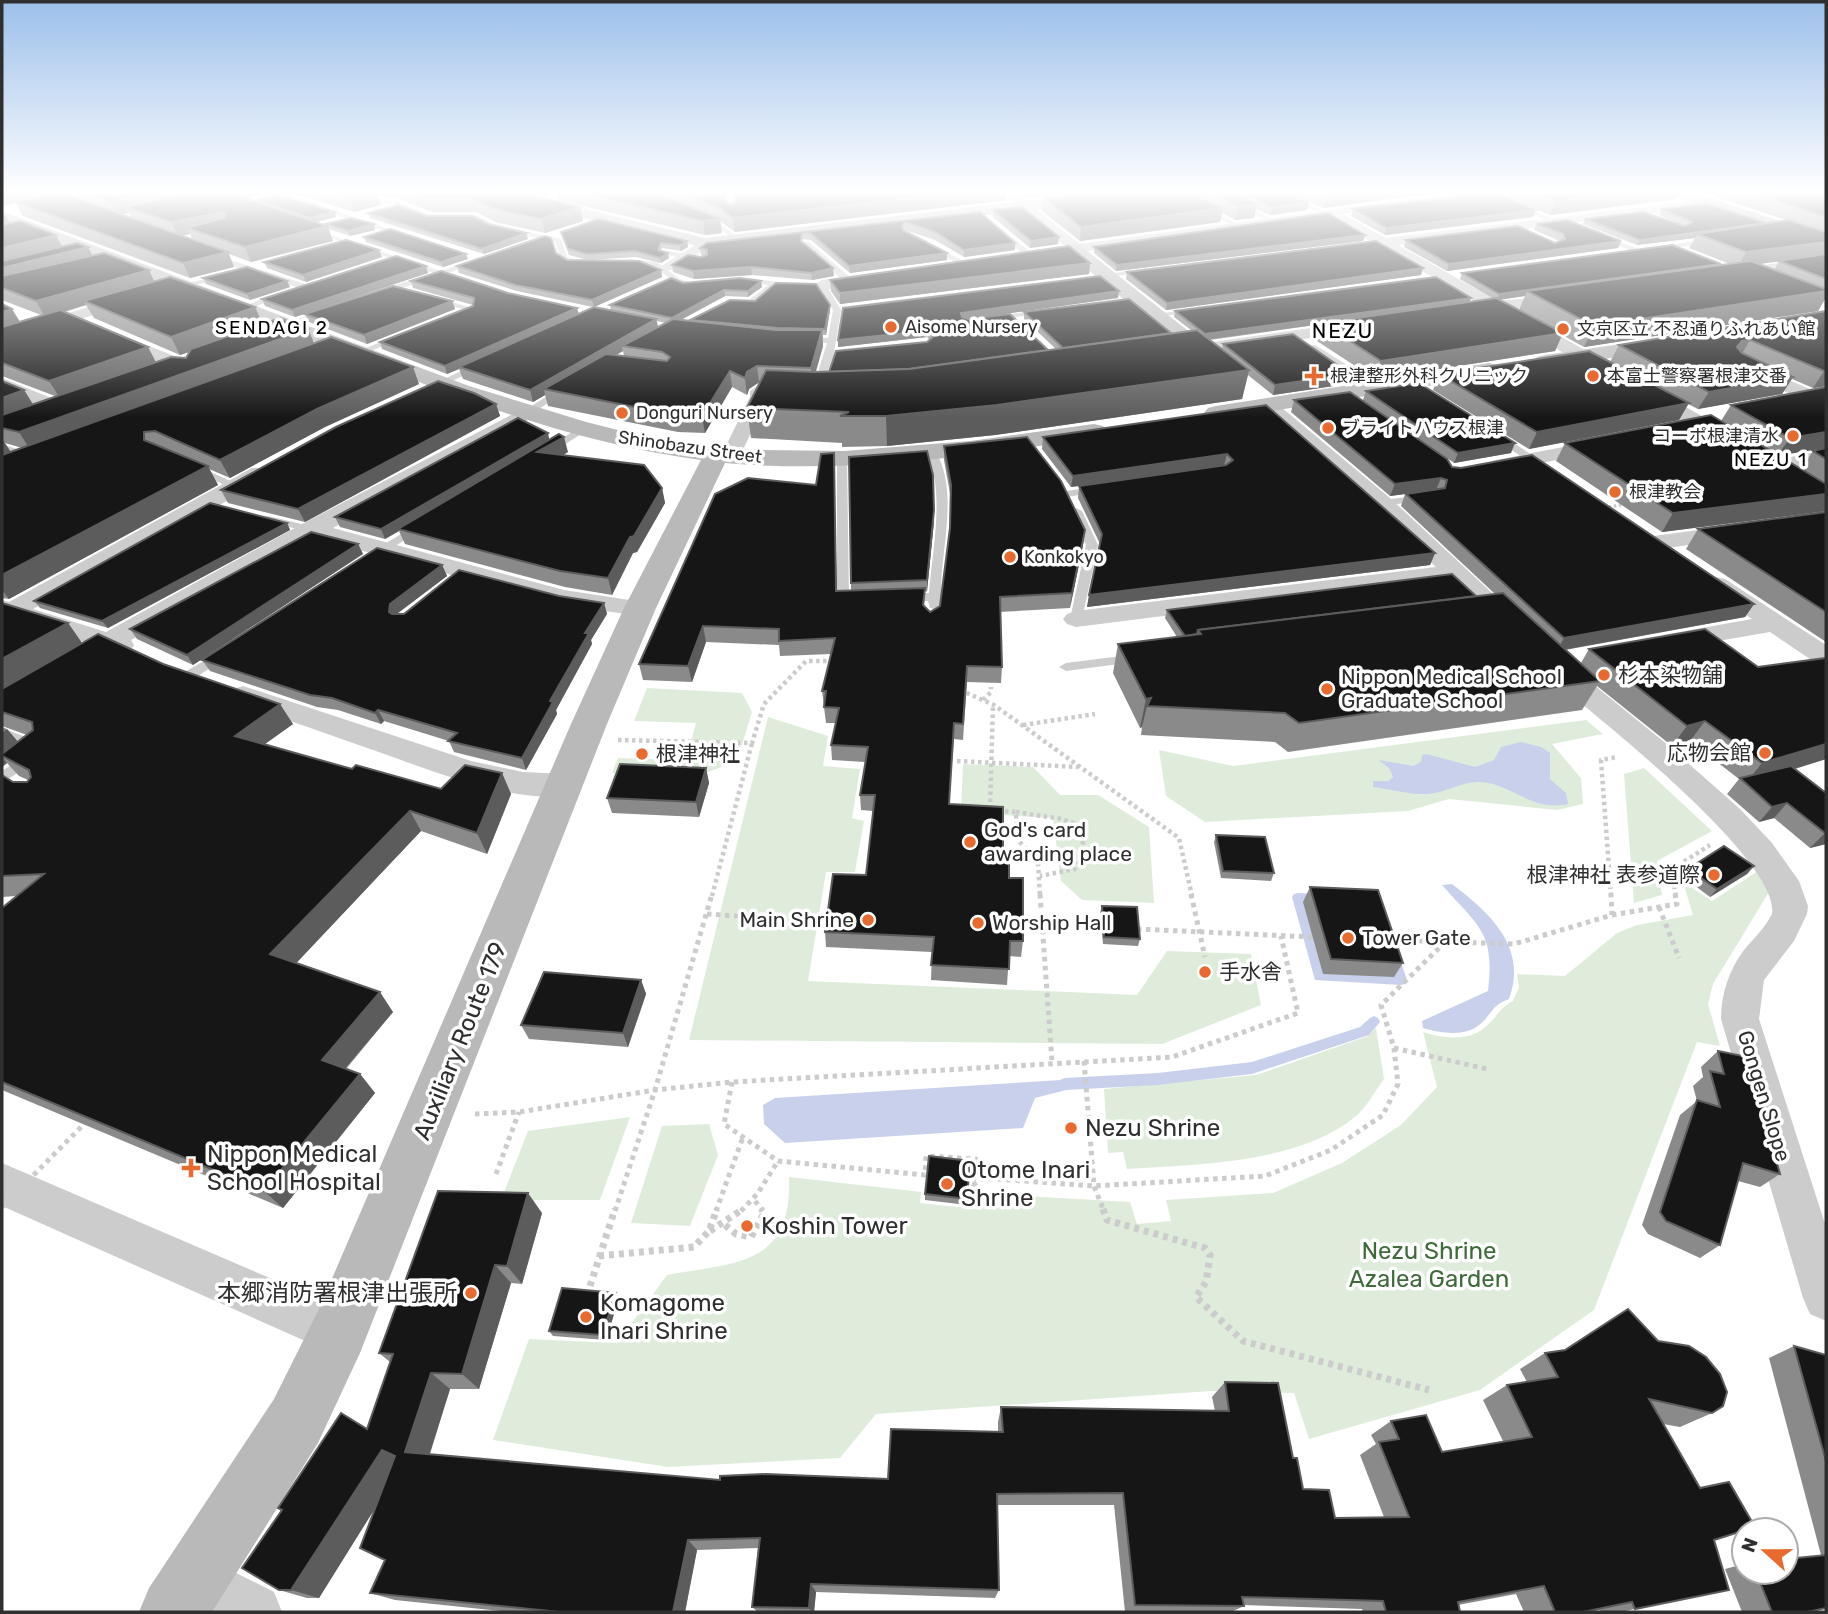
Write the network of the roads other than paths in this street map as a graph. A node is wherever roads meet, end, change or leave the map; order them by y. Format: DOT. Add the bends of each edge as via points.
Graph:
graph roads {
  1 [pos="130,267"];
  2 [pos="244,267"];
  3 [pos="255,267"];
  4 [pos="422,267"];
  5 [pos="460,267"];
  6 [pos="661,267"];
  7 [pos="833,267"];
  8 [pos="947,267"];
  9 [pos="1094,267"];
  10 [pos="1425,267"];
  11 [pos="1761,267"];
  12 [pos="942,268"];
  13 [pos="249,269"];
  14 [pos="666,269"];
  15 [pos="1158,269"];
  16 [pos="1734,270"];
  17 [pos="440,274"];
  18 [pos="1102,276"];
  19 [pos="1712,276"];
  20 [pos="883,277"];
  21 [pos="734,279"];
  22 [pos="461,281"];
  23 [pos="849,281"];
  24 [pos="318,283"];
  25 [pos="701,284"];
  26 [pos="774,284"];
  27 [pos="184,285"];
  28 [pos="822,285"];
  29 [pos="1773,286"];
  30 [pos="305,287"];
  31 [pos="394,288"];
  32 [pos="407,292"];
  33 [pos="420,295"];
  34 [pos="1576,295"];
  35 [pos="369,297"];
  36 [pos="719,306"];
  37 [pos="1494,306"];
  38 [pos="243,308"];
  39 [pos="850,308"];
  40 [pos="1206,308"];
  41 [pos="331,309"];
  42 [pos="837,310"];
  43 [pos="1053,310"];
  44 [pos="1455,312"];
  45 [pos="1011,315"];
  46 [pos="1154,315"];
  47 [pos="22,316"];
  48 [pos="71,317"];
  49 [pos="448,318"];
  50 [pos="978,320"];
  51 [pos="1382,323"];
  52 [pos="1021,324"];
  53 [pos="288,325"];
  54 [pos="42,326"];
  55 [pos="413,331"];
  56 [pos="264,334"];
  57 [pos="1293,335"];
  58 [pos="2,339"];
  59 [pos="788,340"];
  60 [pos="1691,340"];
  61 [pos="832,341"];
  62 [pos="339,344"];
  63 [pos="1197,349"];
  64 [pos="361,352"];
  65 [pos="844,352"];
  66 [pos="830,353"];
  67 [pos="311,355"];
  68 [pos="1158,355"];
  69 [pos="205,356"];
  70 [pos="1582,357"];
  71 [pos="487,362"];
  72 [pos="1739,364"];
  73 [pos="181,365"];
  74 [pos="157,373"];
  75 [pos="220,380"];
  76 [pos="443,382"];
  77 [pos="2,383"];
  78 [pos="575,384"];
  79 [pos="823,393"];
  80 [pos="418,394"];
  81 [pos="1358,395"];
  82 [pos="1819,396"];
  83 [pos="1774,404"];
  84 [pos="1268,406"];
  85 [pos="528,412"];
  86 [pos="36,416"];
  87 [pos="1191,417"];
  88 [pos="1707,419"];
  89 [pos="1123,427"];
  90 [pos="584,429"];
  91 [pos="1486,430"];
  92 [pos="1669,432"];
  93 [pos="1622,441"];
  94 [pos="2,447"];
  95 [pos="931,453"];
  96 [pos="540,455"];
  97 [pos="724,455"];
  98 [pos="42,456"];
  99 [pos="1826,456"];
  100 [pos="285,459"];
  101 [pos="842,459"];
  102 [pos="1533,459"];
  103 [pos="1761,459"];
  104 [pos="185,465"];
  105 [pos="1481,468"];
  106 [pos="2,471"];
  107 [pos="1553,473"];
  108 [pos="1794,479"];
  109 [pos="1059,483"];
  110 [pos="236,486"];
  111 [pos="1106,488"];
  112 [pos="1067,494"];
  113 [pos="1436,496"];
  114 [pos="204,502"];
  115 [pos="1382,503"];
  116 [pos="1603,508"];
  117 [pos="231,509"];
  118 [pos="257,516"];
  119 [pos="428,522"];
  120 [pos="310,529"];
  121 [pos="1759,529"];
  122 [pos="1654,543"];
  123 [pos="383,548"];
  124 [pos="360,564"];
  125 [pos="1454,572"];
  126 [pos="935,597"];
  127 [pos="896,599"];
  128 [pos="869,600"];
  129 [pos="640,608"];
  130 [pos="5,612"];
  131 [pos="1076,619"];
  132 [pos="930,621"];
  133 [pos="1775,623"];
  134 [pos="111,640"];
  135 [pos="234,646"];
  136 [pos="1646,646"];
  137 [pos="1540,653"];
  138 [pos="1147,657"];
  139 [pos="1826,657"];
  140 [pos="1577,658"];
  141 [pos="166,666"];
  142 [pos="1066,667"];
  143 [pos="2,704"];
  144 [pos="2,733"];
  145 [pos="7,779"];
  146 [pos="566,785"];
  147 [pos="2,1184"];
  148 [pos="1826,1298"];
  149 [pos="339,1332"];
  150 [pos="184,1596"];
  151 [pos="254,1612"];
  1 -- 27 [label="street, Shinobazu Street"];
  2 -- 13 [label="lane"];
  3 -- 13 [label="lane"];
  4 -- 17 [label="lane"];
  5 -- 17 [label="lane"];
  6 -- 14 [label="lane"];
  7 -- 23 [label="lane"];
  8 -- 12 [label="street"];
  9 -- 18 [label="street"];
  10 -- 37 [label="street"];
  11 -- 16 [label="street"];
  13 -- 27 [label="lane"];
  13 -- 30 [label="lane"];
  14 -- 25 [label="lane" via="684,284"];
  15 -- 18 [label="lane"];
  16 -- 19 [label="street"];
  16 -- 29 [label="street"];
  17 -- 22 [label="lane"];
  17 -- 31 [label="lane"];
  18 -- 46 [label="street" via="1129,301"];
  20 -- 23 [label="street"];
  21 -- 26 [label="lane"];
  23 -- 28 [label="street"];
  24 -- 30 [label="lane"];
  26 -- 28 [label="lane"];
  26 -- 36 [label="lane" via="751,303 729,300"];
  27 -- 38 [label="street, Shinobazu Street"];
  27 -- 48 [label="street"];
  28 -- 42 [label="lane"];
  30 -- 38 [label="lane"];
  31 -- 32 [label="lane"];
  31 -- 35 [label="lane"];
  33 -- 49 [label="lane" via="471,309"];
  34 -- 37 [label="street"];
  37 -- 44 [label="street"];
  37 -- 70 [label="street"];
  38 -- 53 [label="street, Shinobazu Street"];
  39 -- 42 [label="lane"];
  40 -- 46 [label="lane"];
  41 -- 53 [label="lane"];
  42 -- 61 [label="lane"];
  43 -- 45 [label="lane"];
  45 -- 50 [label="lane"];
  45 -- 52 [label="lane"];
  46 -- 63 [label="street"];
  47 -- 54 [label="street"];
  48 -- 54 [label="street"];
  48 -- 73 [label="street"];
  51 -- 57 [label="street"];
  53 -- 56 [label="street"];
  53 -- 62 [label="street, Shinobazu Street"];
  54 -- 58 [label="street"];
  55 -- 64 [label="lane"];
  57 -- 63 [label="street"];
  57 -- 81 [label="street"];
  59 -- 61 [label="lane"];
  60 -- 70 [label="street"];
  61 -- 66 [label="lane"];
  62 -- 64 [label="street, Shinobazu Street"];
  62 -- 67 [label="street"];
  63 -- 68 [label="street"];
  63 -- 84 [label="street"];
  64 -- 76 [label="street, Shinobazu Street"];
  65 -- 66 [label="lane"];
  66 -- 79 [label="lane"];
  69 -- 73 [label="street"];
  70 -- 81 [label="street"];
  70 -- 88 [label="street"];
  71 -- 76 [label="lane"];
  72 -- 82 [label="street"];
  73 -- 74 [label="street"];
  73 -- 75 [label="street"];
  76 -- 80 [label="street"];
  76 -- 85 [label="street, Shinobazu Street"];
  77 -- 86 [label="street" via="65,406"];
  78 -- 85 [label="lane"];
  79 -- 97 [label="street" via="759,391"];
  81 -- 84 [label="street"];
  82 -- 83 [label="street"];
  84 -- 87 [label="street"];
  84 -- 115 [label="street, Gongen Slope"];
  85 -- 90 [label="street, Shinobazu Street"];
  85 -- 120 [label="street"];
  88 -- 92 [label="street"];
  88 -- 103 [label="street"];
  89 -- 95 [label="street, Shinobazu Street" via="1031,446"];
  90 -- 96 [label="lane"];
  90 -- 97 [label="street, Shinobazu Street"];
  91 -- 102 [label="lane"];
  93 -- 102 [label="street"];
  94 -- 98 [label="lane"];
  95 -- 101 [label="street, Shinobazu Street"];
  95 -- 126 [label="lane" via="942,488"];
  97 -- 101 [label="street, Shinobazu Street"];
  97 -- 129 [label="street, Auxiliary Route 179" via="705,475"];
  98 -- 106 [label="street"];
  99 -- 103 [label="street"];
  100 -- 110 [label="street"];
  101 -- 128 [label="lane" via="843,601"];
  102 -- 105 [label="street"];
  102 -- 107 [label="street"];
  103 -- 108 [label="street"];
  104 -- 110 [label="lane"];
  109 -- 112 [label="lane"];
  110 -- 114 [label="street"];
  111 -- 112 [label="lane"];
  112 -- 131 [label="lane" via="1093,545"];
  113 -- 115 [label="lane"];
  114 -- 117 [label="lane"];
  114 -- 130 [label="street"];
  115 -- 125 [label="street, Gongen Slope"];
  116 -- 122 [label="street"];
  118 -- 120 [label="lane"];
  119 -- 123 [label="lane"];
  120 -- 123 [label="street"];
  120 -- 134 [label="street"];
  121 -- 122 [label="street"];
  122 -- 133 [label="street"];
  123 -- 124 [label="lane"];
  123 -- 129 [label="street" via="460,575"];
  125 -- 131 [label="street"];
  125 -- 137 [label="street, Gongen Slope" via="1493,615"];
  126 -- 127 [label="lane"];
  126 -- 132 [label="lane"];
  129 -- 146 [label="street, Auxiliary Route 179"];
  130 -- 134 [label="street"];
  133 -- 136 [label="street"];
  133 -- 139 [label="street"];
  134 -- 141 [label="street"];
  134 -- 143 [label="street"];
  135 -- 141 [label="lane"];
  137 -- 140 [label="street"];
  137 -- 148 [label="street, Gongen Slope" via="1740,826 1787,887 1791,908 1786,923 1750,971 1739,1009"];
  138 -- 142 [label="lane"];
  141 -- 146 [label="street" via="467,772 523,783"];
  144 -- 145 [label="lane" via="42,748"];
  146 -- 149 [label="street, Auxiliary Route 179"];
  147 -- 149 [label="street"];
  149 -- 150 [label="street, Auxiliary Route 179" via="296,1421"];
  150 -- 151 [label="street"];
}
